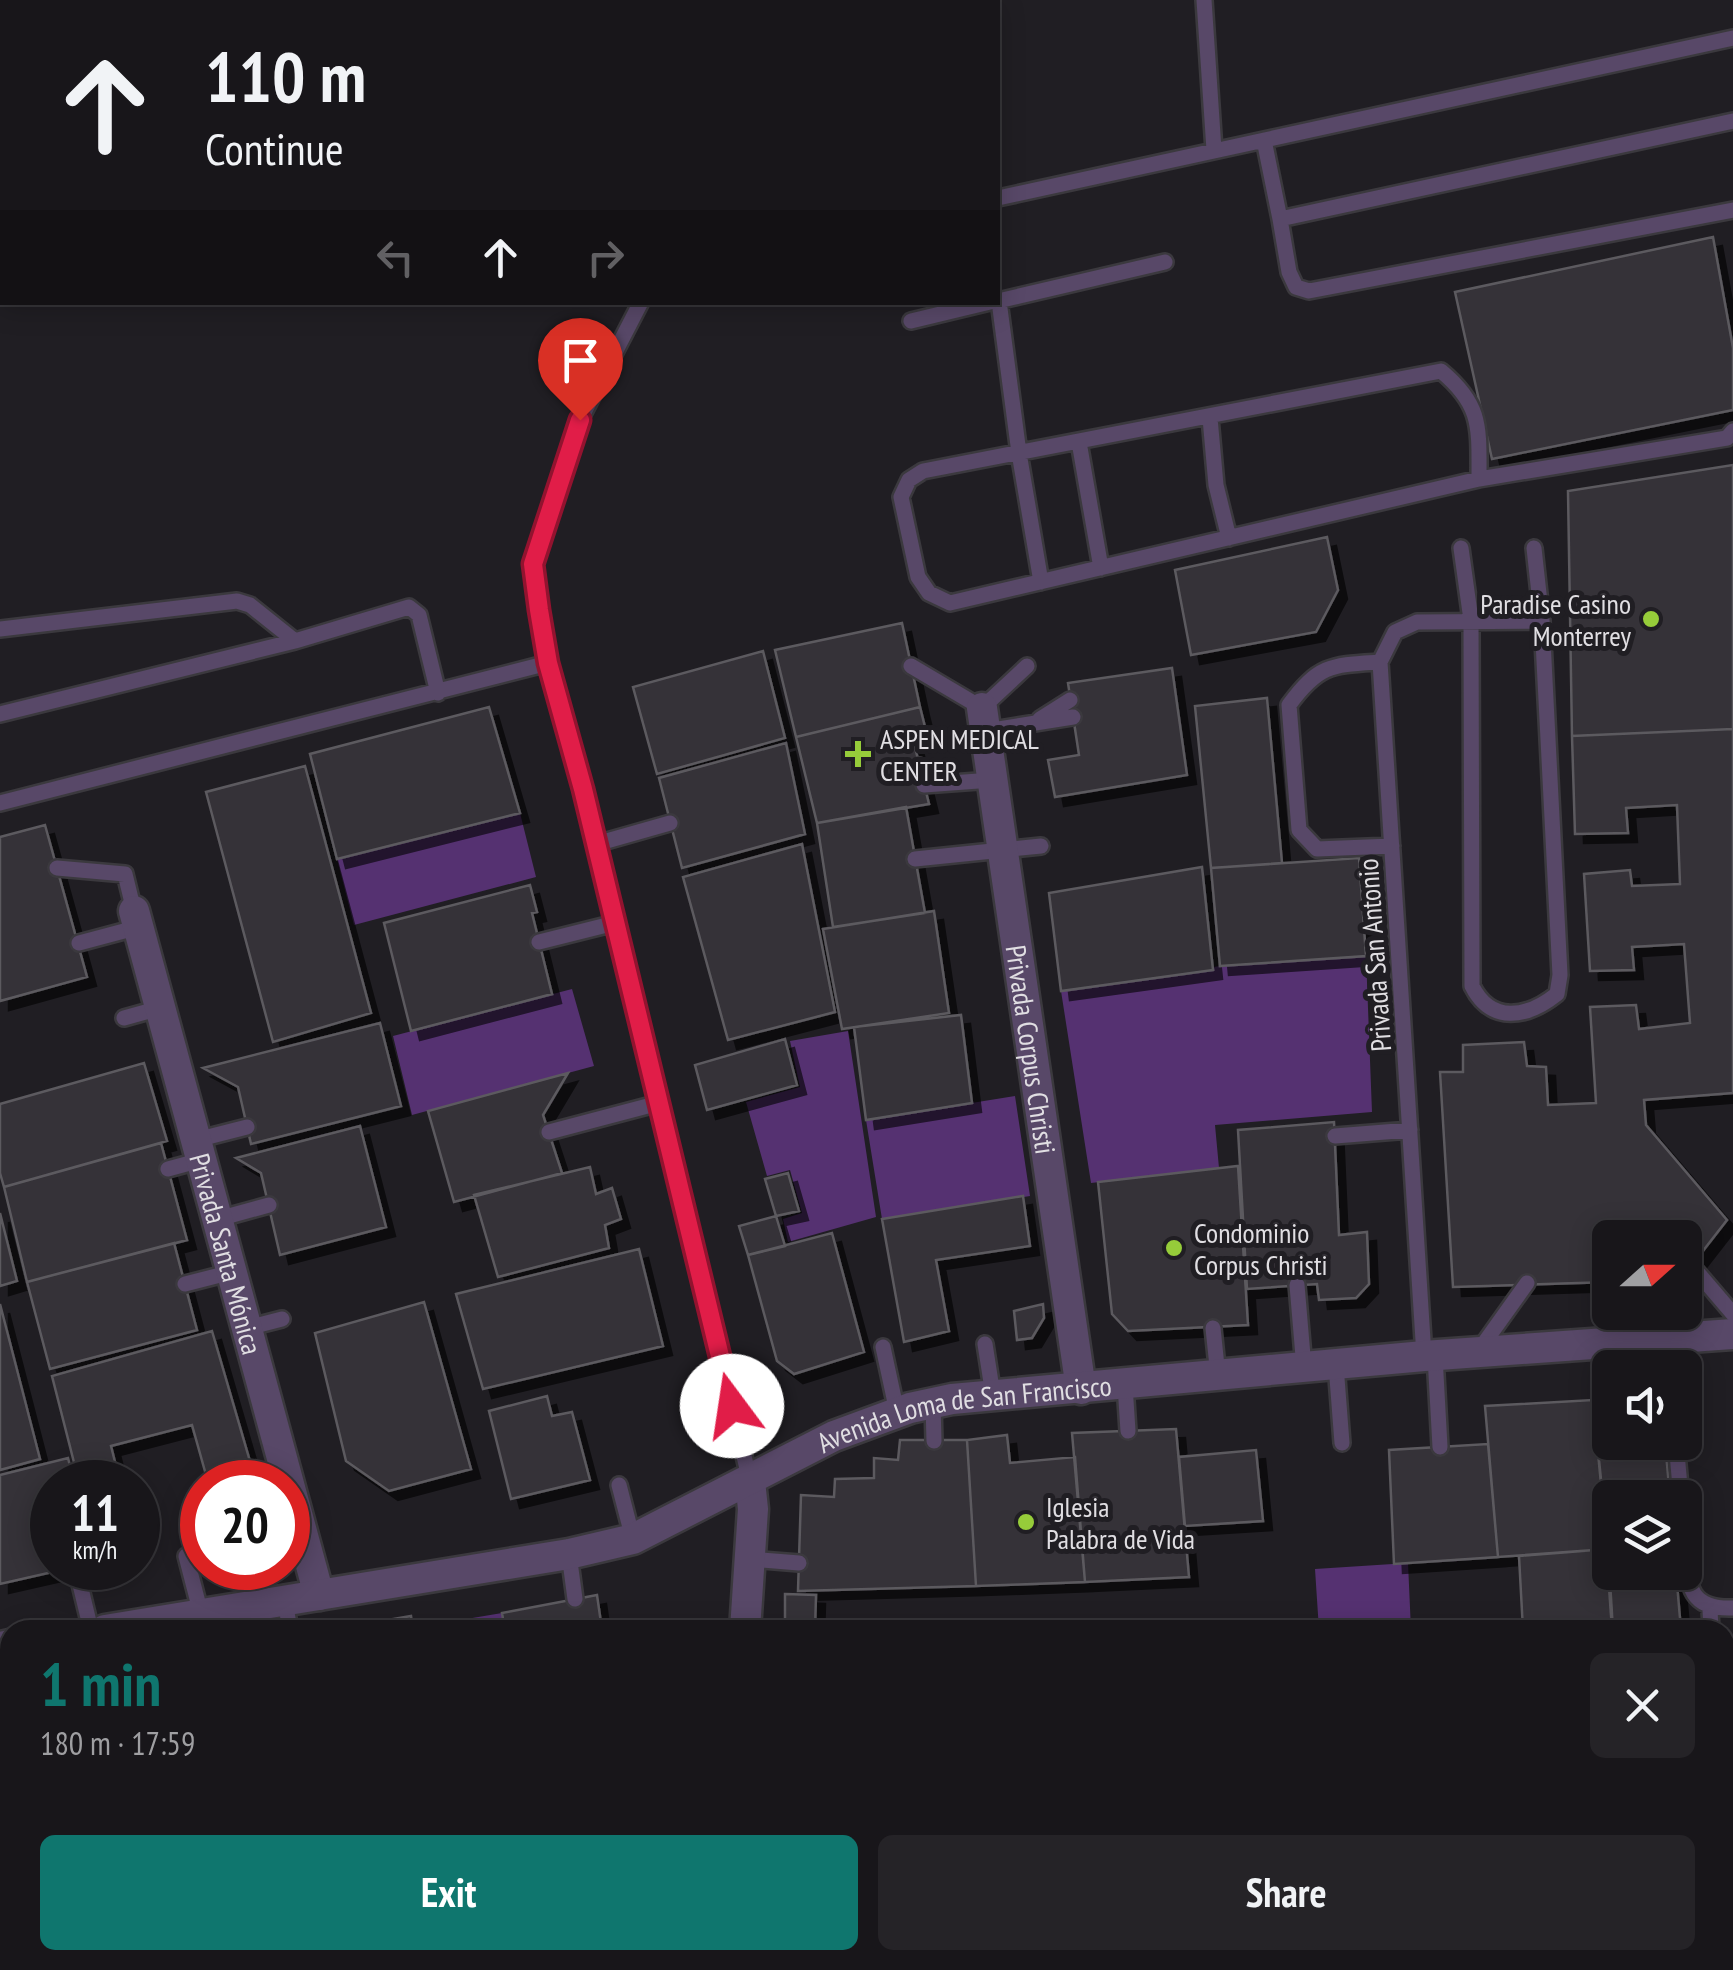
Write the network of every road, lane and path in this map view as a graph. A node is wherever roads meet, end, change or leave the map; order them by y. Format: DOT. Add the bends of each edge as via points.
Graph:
graph roads {
  1 [pos="1204,0"];
  2 [pos="1733,38"];
  3 [pos="1733,122"];
  4 [pos="1264,140"];
  5 [pos="1214,150"];
  6 [pos="1000,198"];
  7 [pos="1733,210"];
  8 [pos="1280,219"];
  9 [pos="1165,262"];
  10 [pos="1000,300"];
  11 [pos="638,305"];
  12 [pos="977,305"];
  13 [pos="996,305"];
  14 [pos="911,320"];
  15 [pos="1210,418"];
  16 [pos="1733,431"];
  17 [pos="1079,442"];
  18 [pos="1018,452"];
  19 [pos="1479,479"];
  20 [pos="1230,538"];
  21 [pos="1462,548"];
  22 [pos="1534,548"];
  23 [pos="1101,568"];
  24 [pos="1041,582"];
  25 [pos="1471,620"];
  26 [pos="1542,622"];
  27 [pos="0,629"];
  28 [pos="295,641"];
  29 [pos="1380,662"];
  30 [pos="548,663"];
  31 [pos="911,666"];
  32 [pos="1027,666"];
  33 [pos="438,693"];
  34 [pos="1070,700"];
  35 [pos="0,714"];
  36 [pos="1073,717"];
  37 [pos="984,720"];
  38 [pos="1032,724"];
  39 [pos="920,766"];
  40 [pos="992,780"];
  41 [pos="952,783"];
  42 [pos="924,785"];
  43 [pos="0,803"];
  44 [pos="670,823"];
  45 [pos="596,844"];
  46 [pos="1042,846"];
  47 [pos="1392,846"];
  48 [pos="1002,850"];
  49 [pos="915,859"];
  50 [pos="57,868"];
  51 [pos="136,919"];
  52 [pos="615,923"];
  53 [pos="539,942"];
  54 [pos="78,943"];
  55 [pos="160,1008"];
  56 [pos="124,1018"];
  57 [pos="659,1104"];
  58 [pos="247,1127"];
  59 [pos="1410,1130"];
  60 [pos="549,1132"];
  61 [pos="1335,1136"];
  62 [pos="199,1150"];
  63 [pos="168,1169"];
  64 [pos="269,1205"];
  65 [pos="218,1220"];
  66 [pos="232,1272"];
  67 [pos="1702,1278"];
  68 [pos="186,1284"];
  69 [pos="1527,1284"];
  70 [pos="1297,1286"];
  71 [pos="1733,1314"];
  72 [pos="282,1320"];
  73 [pos="247,1328"];
  74 [pos="1213,1328"];
  75 [pos="1733,1334"];
  76 [pos="986,1344"];
  77 [pos="883,1347"];
  78 [pos="1678,1350"];
  79 [pos="1476,1353"];
  80 [pos="1592,1353"];
  81 [pos="1430,1356"];
  82 [pos="1336,1365"];
  83 [pos="1304,1368"];
  84 [pos="1218,1376"];
  85 [pos="1125,1385"];
  86 [pos="1081,1389"];
  87 [pos="993,1396"];
  88 [pos="933,1404"];
  89 [pos="897,1412"];
  90 [pos="1128,1431"];
  91 [pos="934,1441"];
  92 [pos="1342,1443"];
  93 [pos="1440,1447"];
  94 [pos="750,1481"];
  95 [pos="620,1485"];
  96 [pos="633,1539"];
  97 [pos="568,1554"];
  98 [pos="750,1559"];
  99 [pos="798,1562"];
  100 [pos="81,1590"];
  101 [pos="187,1590"];
  102 [pos="1693,1590"];
  103 [pos="319,1595"];
  104 [pos="575,1599"];
  105 [pos="1733,1608"];
  106 [pos="1710,1609"];
  107 [pos="288,1616"];
  108 [pos="89,1620"];
  109 [pos="187,1620"];
  110 [pos="195,1620"];
  111 [pos="747,1620"];
  112 [pos="1711,1620"];
  1 -- 5 [label="lane"];
  2 -- 4 [label="lane"];
  3 -- 8 [label="lane"];
  4 -- 5 [label="lane"];
  4 -- 8 [label="lane"];
  5 -- 6 [label="lane"];
  7 -- 8 [label="lane" via="1309,291 1296,287 1289,272"];
  9 -- 10 [label="lane"];
  11 -- 30 [label="lane" via="580,420 533,564"];
  12 -- 14 [label="lane"];
  13 -- 18 [label="lane"];
  15 -- 17 [label="lane"];
  15 -- 19 [label="lane" via="1440,370 1475,410"];
  15 -- 20 [label="lane" via="1216,485"];
  16 -- 19 [label="lane" via="1728,438"];
  17 -- 18 [label="lane"];
  17 -- 23 [label="lane"];
  18 -- 24 [label="lane"];
  18 -- 24 [label="lane" via="923,471 909,480 902,498 918,577 930,594 950,603"];
  19 -- 20 [label="lane"];
  20 -- 23 [label="lane"];
  21 -- 25 [label="lane"];
  22 -- 26 [label="lane"];
  23 -- 24 [label="lane"];
  25 -- 26 [label="lane"];
  25 -- 26 [label="lane" via="1472,986 1480,1003 1495,1012 1522,1013 1557,994 1560,976"];
  25 -- 29 [label="lane" via="1417,622 1395,632"];
  27 -- 28 [label="lane" via="237,601"];
  28 -- 33 [label="lane" via="408,607 419,616"];
  28 -- 35 [label="lane"];
  29 -- 47 [label="lane, Privada San Antonio"];
  29 -- 47 [label="lane" via="1332,664 1288,704 1299,830 1317,849"];
  30 -- 33 [label="lane"];
  30 -- 45 [label="lane"];
  31 -- 37 [label="lane"];
  32 -- 37 [label="lane"];
  33 -- 43 [label="lane"];
  34 -- 38 [label="lane"];
  36 -- 38 [label="lane"];
  37 -- 38 [label="lane"];
  37 -- 40 [label="street, Privada Corpus Christi"];
  39 -- 41 [label="lane"];
  40 -- 41 [label="lane"];
  40 -- 48 [label="street, Privada Corpus Christi"];
  41 -- 42 [label="lane"];
  44 -- 45 [label="lane"];
  45 -- 52 [label="lane"];
  46 -- 48 [label="lane"];
  47 -- 59 [label="lane, Privada San Antonio"];
  48 -- 49 [label="lane"];
  48 -- 86 [label="street, Privada Corpus Christi"];
  50 -- 51 [label="lane" via="125,874"];
  51 -- 54 [label="lane"];
  51 -- 55 [label="street, Privada Santa Mónica"];
  52 -- 53 [label="lane"];
  52 -- 57 [label="lane"];
  55 -- 56 [label="lane"];
  55 -- 62 [label="street, Privada Santa Mónica"];
  57 -- 60 [label="lane"];
  57 -- 94 [label="lane"];
  58 -- 62 [label="lane"];
  59 -- 61 [label="lane"];
  59 -- 81 [label="lane, Privada San Antonio"];
  62 -- 63 [label="lane"];
  62 -- 65 [label="street, Privada Santa Mónica"];
  64 -- 65 [label="lane"];
  65 -- 66 [label="street, Privada Santa Mónica"];
  66 -- 68 [label="lane"];
  66 -- 73 [label="street, Privada Santa Mónica"];
  67 -- 71 [label="lane"];
  69 -- 79 [label="lane"];
  70 -- 83 [label="lane"];
  72 -- 73 [label="lane"];
  73 -- 103 [label="street, Privada Santa Mónica"];
  74 -- 84 [label="lane"];
  75 -- 78 [label="street, Avenida Loma de San Francisco"];
  76 -- 87 [label="lane"];
  77 -- 89 [label="lane"];
  79 -- 80 [label="street, Avenida Loma de San Francisco"];
  79 -- 81 [label="street, Avenida Loma de San Francisco"];
  81 -- 82 [label="street, Avenida Loma de San Francisco"];
  81 -- 93 [label="lane, Privada San Antonio"];
  82 -- 83 [label="street, Avenida Loma de San Francisco"];
  82 -- 92 [label="lane"];
  83 -- 84 [label="street, Avenida Loma de San Francisco"];
  84 -- 85 [label="street, Avenida Loma de San Francisco"];
  85 -- 86 [label="street, Avenida Loma de San Francisco"];
  85 -- 90 [label="lane"];
  86 -- 87 [label="street, Avenida Loma de San Francisco"];
  87 -- 88 [label="street, Avenida Loma de San Francisco"];
  88 -- 89 [label="street, Avenida Loma de San Francisco"];
  88 -- 91 [label="lane"];
  89 -- 94 [label="street, Avenida Loma de San Francisco" via="834,1436"];
  94 -- 96 [label="street, Avenida Loma de San Francisco"];
  94 -- 98 [label="street"];
  95 -- 96 [label="lane"];
  96 -- 97 [label="street, Avenida Loma de San Francisco"];
  97 -- 103 [label="street, Avenida Loma de San Francisco"];
  97 -- 104 [label="lane"];
  98 -- 99 [label="lane"];
  98 -- 111 [label="street"];
  100 -- 108 [label="lane"];
  101 -- 109 [label="lane"];
  102 -- 106 [label="lane"];
  103 -- 107 [label="street, Avenida Loma de San Francisco"];
  105 -- 106 [label="lane"];
  106 -- 112 [label="lane"];
  107 -- 110 [label="street, Avenida Loma de San Francisco"];
}
